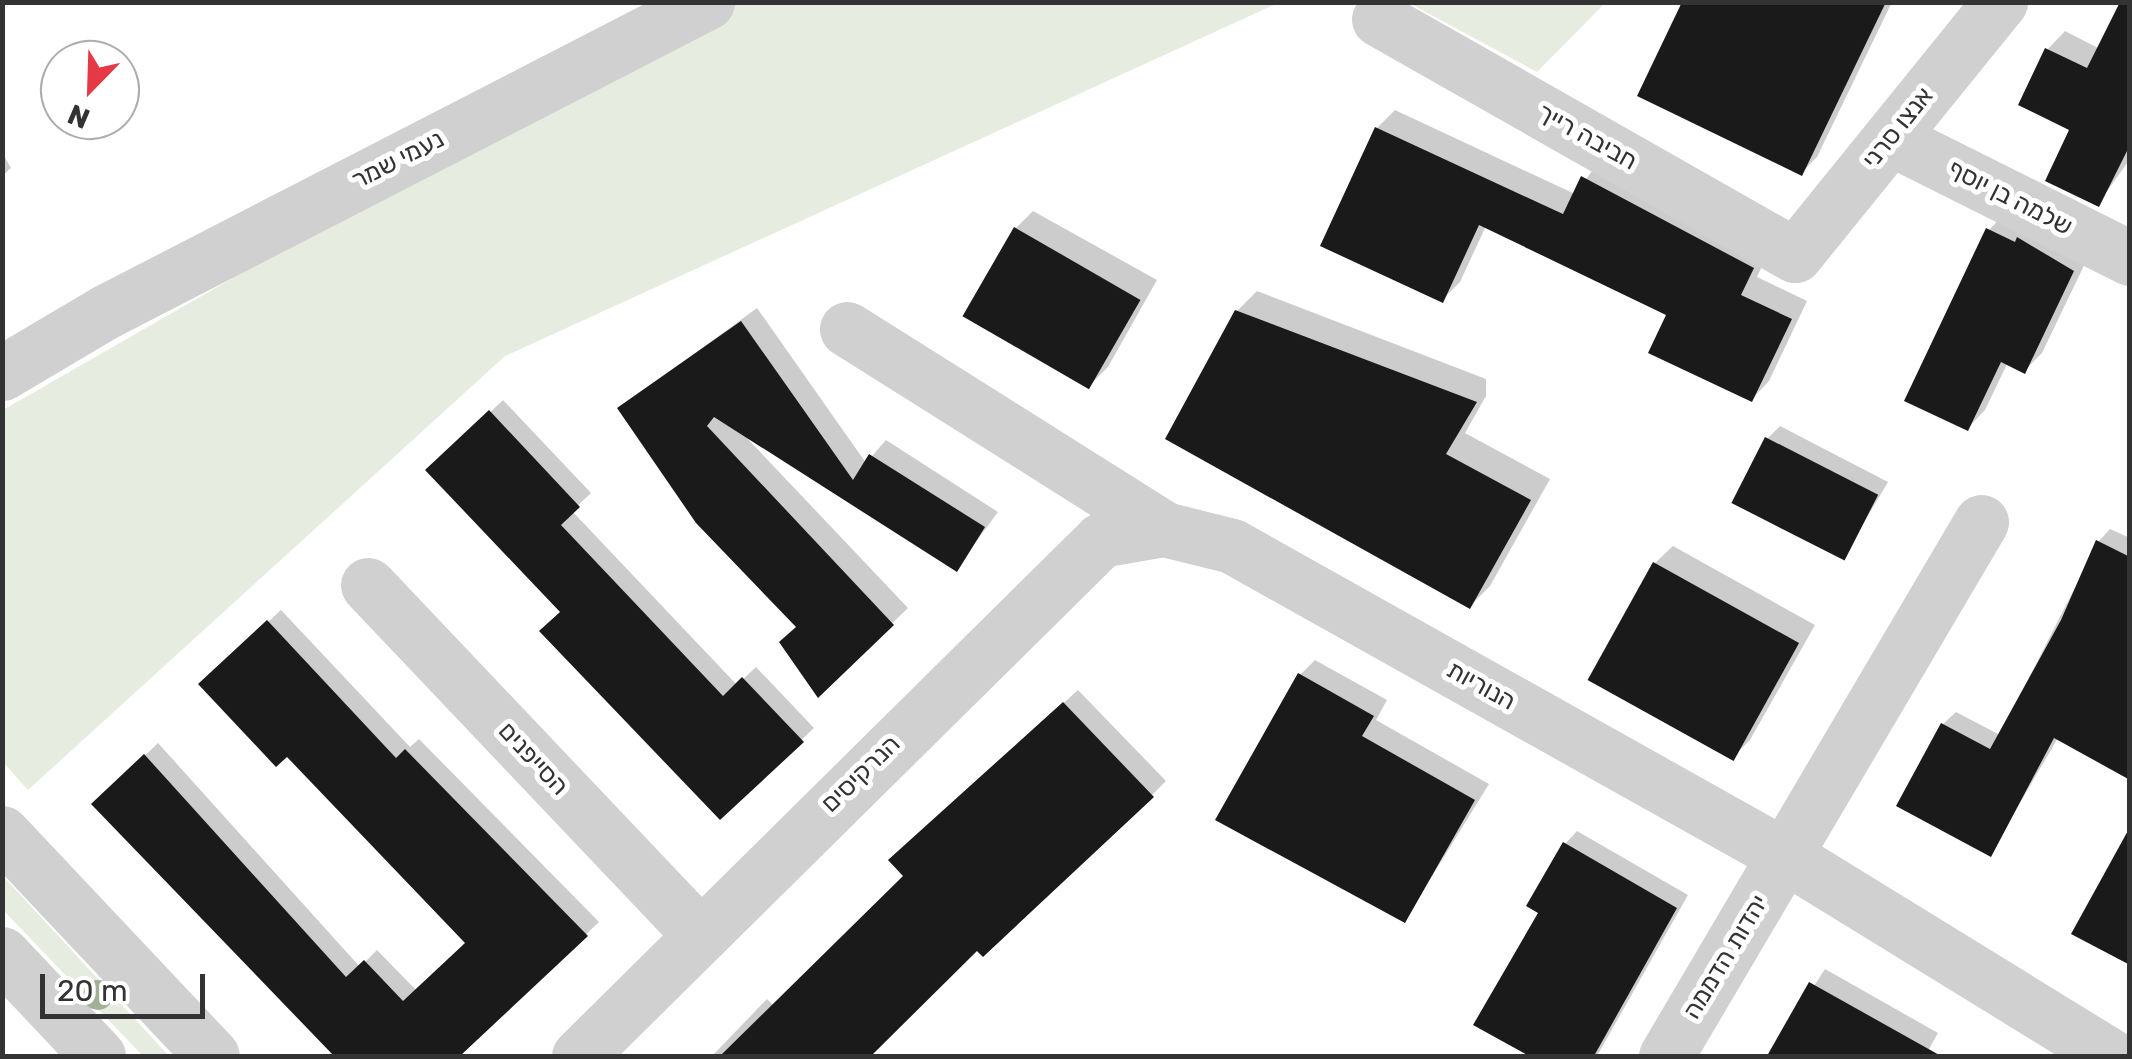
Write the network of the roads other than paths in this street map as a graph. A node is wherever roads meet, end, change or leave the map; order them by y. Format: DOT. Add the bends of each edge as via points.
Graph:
graph roads {
  1 [pos="2000,2"];
  2 [pos="700,5"];
  3 [pos="1379,19"];
  4 [pos="1890,138"];
  5 [pos="1796,254"];
  6 [pos="2130,258"];
  7 [pos="107,311"];
  8 [pos="847,329"];
  9 [pos="2,336"];
  10 [pos="2,373"];
  11 [pos="1981,522"];
  12 [pos="1164,529"];
  13 [pos="368,585"];
  14 [pos="2,833"];
  15 [pos="1786,857"];
  16 [pos="698,933"];
  17 [pos="2,954"];
  18 [pos="98,1056"];
  19 [pos="212,1056"];
  20 [pos="580,1056"];
  21 [pos="1666,1056"];
  22 [pos="2110,1056"];
  1 -- 4 [label="street, אנצו סרני"];
  2 -- 7 [label="street, נעמי שמר"];
  3 -- 5 [label="street, חביבה רייך"];
  4 -- 5 [label="street, אנצו סרני"];
  4 -- 6 [label="street, שלמה בן יוסף"];
  7 -- 9 [label="street, נעמי שמר"];
  7 -- 10 [label="street, נעמי שמר"];
  8 -- 12 [label="street, הנוריות"];
  11 -- 15 [label="street, יהדות הדממה"];
  12 -- 15 [label="street, הנוריות" via="1232,546"];
  12 -- 16 [label="street, הנרקיסים" via="1101,540"];
  13 -- 16 [label="street, הסייפנים"];
  14 -- 19 [label="street"];
  15 -- 21 [label="street, יהדות הדממה"];
  15 -- 22 [label="street, הנוריות"];
  16 -- 20 [label="street, הנרקיסים"];
  17 -- 18 [label="street"];
}
